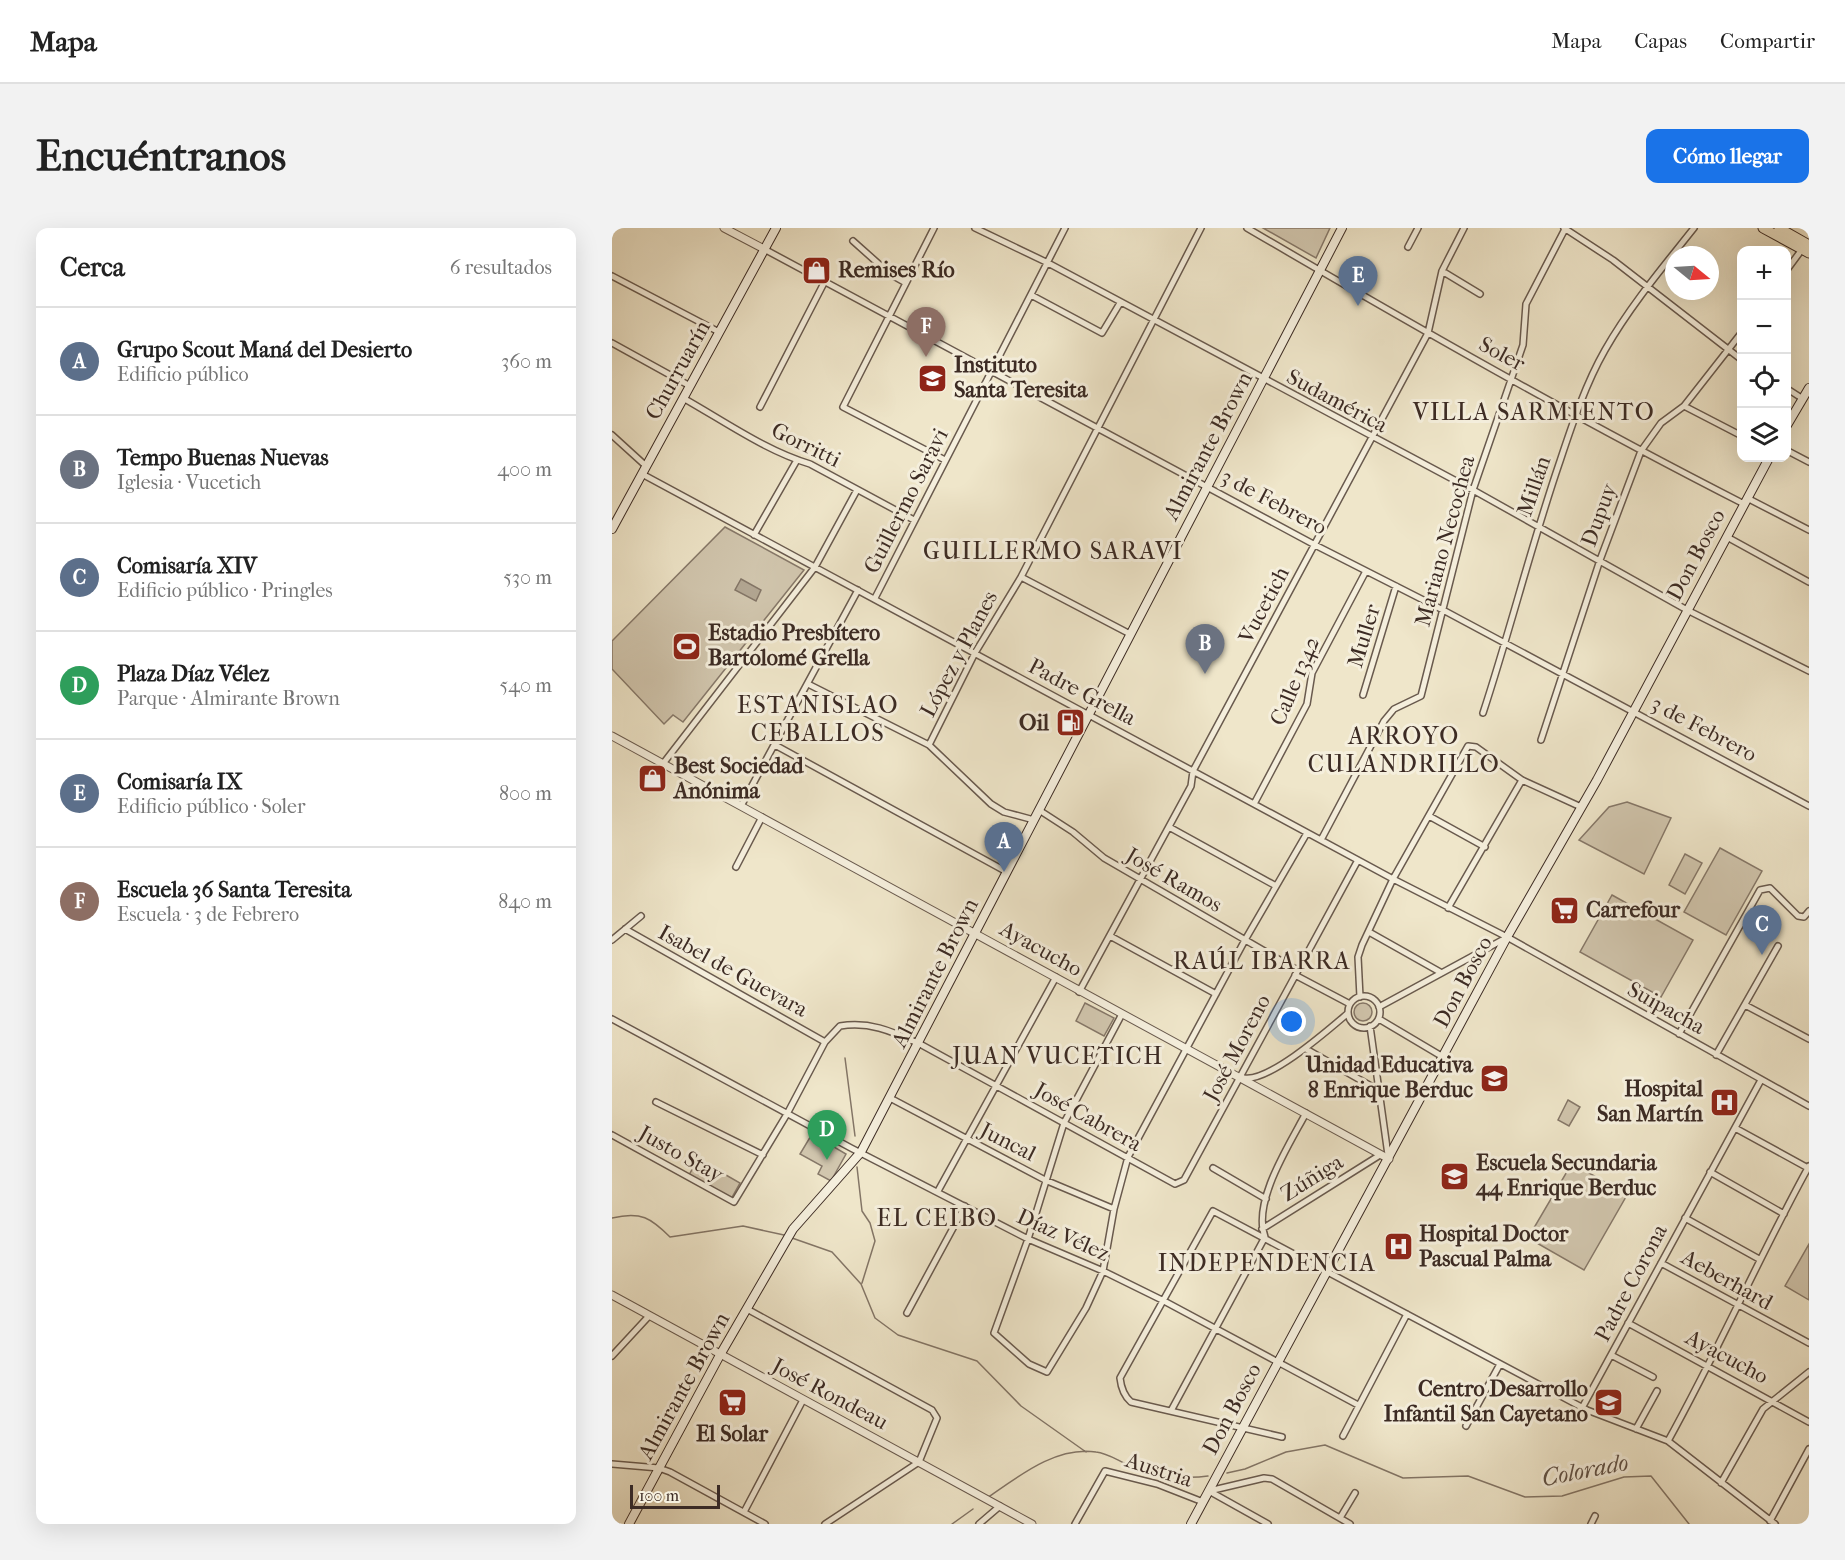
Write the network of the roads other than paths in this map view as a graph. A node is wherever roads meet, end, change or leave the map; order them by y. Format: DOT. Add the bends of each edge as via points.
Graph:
graph roads {
  1 [pos="724,228"];
  2 [pos="776,228"];
  3 [pos="934,228"];
  4 [pos="975,228"];
  5 [pos="996,228"];
  6 [pos="1065,228"];
  7 [pos="1201,228"];
  8 [pos="1247,228"];
  9 [pos="1342,228"];
  10 [pos="1418,228"];
  11 [pos="1464,228"];
  12 [pos="1564,228"];
  13 [pos="1694,228"];
  14 [pos="1763,228"];
  15 [pos="1779,228"];
  16 [pos="992,236"];
  17 [pos="854,241"];
  18 [pos="1807,246"];
  19 [pos="1408,247"];
  20 [pos="764,249"];
  21 [pos="1048,263"];
  22 [pos="1791,265"];
  23 [pos="1319,270"];
  24 [pos="1442,271"];
  25 [pos="612,276"];
  26 [pos="825,281"];
  27 [pos="906,283"];
  28 [pos="1646,287"];
  29 [pos="1480,294"];
  30 [pos="1031,295"];
  31 [pos="1120,303"];
  32 [pos="890,315"];
  33 [pos="1154,321"];
  34 [pos="719,332"];
  35 [pos="1428,333"];
  36 [pos="1737,339"];
  37 [pos="612,343"];
  38 [pos="1728,351"];
  39 [pos="1737,357"];
  40 [pos="992,371"];
  41 [pos="1512,378"];
  42 [pos="1263,380"];
  43 [pos="690,386"];
  44 [pos="1809,389"];
  45 [pos="1791,391"];
  46 [pos="683,398"];
  47 [pos="1803,399"];
  48 [pos="1684,406"];
  49 [pos="760,407"];
  50 [pos="1575,415"];
  51 [pos="1791,419"];
  52 [pos="1096,428"];
  53 [pos="1737,433"];
  54 [pos="612,435"];
  55 [pos="1372,438"];
  56 [pos="1641,451"];
  57 [pos="1791,453"];
  58 [pos="797,460"];
  59 [pos="945,460"];
  60 [pos="1767,462"];
  61 [pos="1809,462"];
  62 [pos="644,470"];
  63 [pos="1207,487"];
  64 [pos="857,490"];
  65 [pos="1473,490"];
  66 [pos="1746,501"];
  67 [pos="914,520"];
  68 [pos="1537,527"];
  69 [pos="612,529"];
  70 [pos="1809,530"];
  71 [pos="754,535"];
  72 [pos="1727,537"];
  73 [pos="1316,545"];
  74 [pos="1600,560"];
  75 [pos="815,567"];
  76 [pos="1366,571"];
  77 [pos="1021,577"];
  78 [pos="1809,582"];
  79 [pos="1396,586"];
  80 [pos="858,590"];
  81 [pos="875,598"];
  82 [pos="1443,610"];
  83 [pos="1688,610"];
  84 [pos="1130,634"];
  85 [pos="1505,645"];
  86 [pos="975,653"];
  87 [pos="1809,671"];
  88 [pos="1564,676"];
  89 [pos="808,684"];
  90 [pos="1363,695"];
  91 [pos="1632,711"];
  92 [pos="1483,713"];
  93 [pos="1089,715"];
  94 [pos="612,736"];
  95 [pos="1541,740"];
  96 [pos="775,745"];
  97 [pos="930,745"];
  98 [pos="662,765"];
  99 [pos="1193,771"];
  100 [pos="1522,780"];
  101 [pos="1254,804"];
  102 [pos="741,806"];
  103 [pos="1809,806"];
  104 [pos="1581,807"];
  105 [pos="1039,810"];
  106 [pos="1429,816"];
  107 [pos="762,817"];
  108 [pos="1034,820"];
  109 [pos="1169,827"];
  110 [pos="1307,833"];
  111 [pos="1321,840"];
  112 [pos="1485,846"];
  113 [pos="1358,860"];
  114 [pos="736,867"];
  115 [pos="1007,872"];
  116 [pos="1393,879"];
  117 [pos="1140,880"];
  118 [pos="1276,886"];
  119 [pos="1449,908"];
  120 [pos="1809,911"];
  121 [pos="641,916"];
  122 [pos="625,929"];
  123 [pos="1369,932"];
  124 [pos="975,933"];
  125 [pos="1110,936"];
  126 [pos="1507,937"];
  127 [pos="612,940"];
  128 [pos="1245,940"];
  129 [pos="1778,946"];
  130 [pos="1296,972"];
  131 [pos="1440,972"];
  132 [pos="1056,977"];
  133 [pos="1079,992"];
  134 [pos="1216,994"];
  135 [pos="1360,997"];
  136 [pos="1348,1003"];
  137 [pos="1745,1005"];
  138 [pos="1379,1007"];
  139 [pos="1122,1014"];
  140 [pos="1347,1014"];
  141 [pos="612,1019"];
  142 [pos="1379,1019"];
  143 [pos="1370,1026"];
  144 [pos="1679,1034"];
  145 [pos="1809,1039"];
  146 [pos="825,1042"];
  147 [pos="920,1044"];
  148 [pos="1186,1048"];
  149 [pos="1305,1049"];
  150 [pos="1716,1055"];
  151 [pos="1443,1057"];
  152 [pos="1241,1077"];
  153 [pos="1761,1080"];
  154 [pos="995,1085"];
  155 [pos="1378,1090"];
  156 [pos="890,1098"];
  157 [pos="656,1102"];
  158 [pos="1809,1106"];
  159 [pos="1306,1113"];
  160 [pos="787,1114"];
  161 [pos="1064,1123"];
  162 [pos="1734,1128"];
  163 [pos="612,1135"];
  164 [pos="966,1139"];
  165 [pos="861,1152"];
  166 [pos="763,1155"];
  167 [pos="1380,1155"];
  168 [pos="1128,1157"];
  169 [pos="1389,1160"];
  170 [pos="1808,1167"];
  171 [pos="1213,1168"];
  172 [pos="1710,1172"];
  173 [pos="1045,1180"];
  174 [pos="1175,1184"];
  175 [pos="938,1191"];
  176 [pos="1266,1199"];
  177 [pos="965,1206"];
  178 [pos="1114,1209"];
  179 [pos="1784,1214"];
  180 [pos="1685,1218"];
  181 [pos="1262,1229"];
  182 [pos="1265,1237"];
  183 [pos="1028,1239"];
  184 [pos="1759,1259"];
  185 [pos="1661,1263"];
  186 [pos="1103,1271"];
  187 [pos="1327,1271"];
  188 [pos="612,1295"];
  189 [pos="1164,1301"];
  190 [pos="1736,1305"];
  191 [pos="747,1309"];
  192 [pos="907,1313"];
  193 [pos="1407,1314"];
  194 [pos="649,1316"];
  195 [pos="1628,1323"];
  196 [pos="1215,1328"];
  197 [pos="1809,1343"];
  198 [pos="720,1355"];
  199 [pos="1611,1355"];
  200 [pos="612,1356"];
  201 [pos="1278,1362"];
  202 [pos="1500,1364"];
  203 [pos="1708,1368"];
  204 [pos="1809,1372"];
  205 [pos="1653,1377"];
  206 [pos="1657,1391"];
  207 [pos="803,1400"];
  208 [pos="1772,1401"];
  209 [pos="1358,1405"];
  210 [pos="1582,1408"];
  211 [pos="1172,1409"];
  212 [pos="1809,1422"];
  213 [pos="1244,1426"];
  214 [pos="1466,1426"];
  215 [pos="1636,1429"];
  216 [pos="1342,1436"];
  217 [pos="1282,1437"];
  218 [pos="1668,1441"];
  219 [pos="1809,1449"];
  220 [pos="919,1462"];
  221 [pos="612,1464"];
  222 [pos="659,1468"];
  223 [pos="1722,1483"];
  224 [pos="1209,1491"];
  225 [pos="1355,1493"];
  226 [pos="1203,1502"];
  227 [pos="1000,1506"];
  228 [pos="744,1512"];
  229 [pos="1595,1516"];
  230 [pos="1340,1518"];
  231 [pos="1772,1522"];
  232 [pos="629,1524"];
  233 [pos="765,1524"];
  234 [pos="825,1524"];
  235 [pos="979,1524"];
  236 [pos="1032,1524"];
  237 [pos="1075,1524"];
  238 [pos="1191,1524"];
  239 [pos="1268,1524"];
  240 [pos="1350,1524"];
  241 [pos="1591,1524"];
  1 -- 20 [label="street, 3 de Febrero"];
  2 -- 20 [label="main road, Churruarín"];
  3 -- 27 [label="street"];
  4 -- 16 [label="street, Sudamérica"];
  5 -- 16 [label="street"];
  6 -- 21 [label="street, Guillermo Saravi"];
  7 -- 33 [label="street, López y Planes"];
  8 -- 23 [label="street, Soler"];
  9 -- 23 [label="main road, Almirante Brown"];
  10 -- 19 [label="street"];
  11 -- 24 [label="street, Vucetich"];
  12 -- 28 [label="street"];
  12 -- 41 [label="street, Mariano Necochea" via="1526,304 1523,345"];
  13 -- 28 [label="street, Millán"];
  14 -- 18 [label="main road"];
  15 -- 18 [label="main road"];
  16 -- 21 [label="street, Sudamérica"];
  17 -- 27 [label="street" via="890,274"];
  18 -- 22 [label="street"];
  20 -- 26 [label="street, 3 de Febrero"];
  20 -- 34 [label="main road, Churruarín"];
  21 -- 30 [label="street, Guillermo Saravi"];
  21 -- 31 [label="street, Sudamérica"];
  23 -- 35 [label="street, Soler"];
  23 -- 42 [label="main road, Almirante Brown"];
  24 -- 29 [label="street"];
  24 -- 35 [label="street, Vucetich"];
  25 -- 34 [label="street"];
  26 -- 32 [label="street, 3 de Febrero"];
  26 -- 49 [label="street"];
  27 -- 32 [label="street"];
  28 -- 38 [label="street"];
  28 -- 50 [label="street, Millán" via="1605,350"];
  30 -- 31 [label="street" via="1102,333"];
  30 -- 40 [label="street, Guillermo Saravi"];
  31 -- 33 [label="street, Sudamérica"];
  32 -- 40 [label="street, 3 de Febrero"];
  32 -- 59 [label="street" via="843,407"];
  33 -- 42 [label="street, Sudamérica"];
  33 -- 52 [label="street, López y Planes"];
  34 -- 43 [label="main road, Churruarín"];
  35 -- 41 [label="street, Soler"];
  35 -- 55 [label="street, Vucetich"];
  36 -- 38 [label="street, Dupuy"];
  37 -- 43 [label="street"];
  38 -- 39 [label="street"];
  38 -- 48 [label="street, Dupuy"];
  40 -- 52 [label="street, 3 de Febrero"];
  40 -- 59 [label="street, Guillermo Saravi"];
  41 -- 50 [label="street, Soler"];
  41 -- 65 [label="street, Mariano Necochea"];
  42 -- 55 [label="street, Sudamérica"];
  42 -- 63 [label="main road, Almirante Brown"];
  43 -- 46 [label="main road, Churruarín"];
  44 -- 47 [label="main road"];
  45 -- 47 [label="street"];
  46 -- 58 [label="street, Gorritti"];
  46 -- 62 [label="main road, Churruarín"];
  47 -- 51 [label="main road"];
  48 -- 53 [label="street"];
  48 -- 56 [label="street, Dupuy" via="1661,423"];
  50 -- 56 [label="street, Soler"];
  50 -- 68 [label="street, Millán"];
  52 -- 63 [label="street, 3 de Febrero"];
  52 -- 77 [label="street, López y Planes"];
  54 -- 62 [label="street, Padre Grella"];
  55 -- 65 [label="street, Sudamérica"];
  55 -- 73 [label="street, Vucetich"];
  56 -- 66 [label="street, Soler"];
  56 -- 74 [label="street, Dupuy"];
  57 -- 61 [label="street"];
  58 -- 64 [label="street, Gorritti"];
  58 -- 71 [label="street"];
  59 -- 67 [label="street, Guillermo Saravi"];
  60 -- 66 [label="main road, Don Bosco"];
  62 -- 69 [label="main road, Churruarín"];
  62 -- 71 [label="street, Padre Grella"];
  63 -- 73 [label="street, 3 de Febrero"];
  63 -- 84 [label="main road, Almirante Brown"];
  64 -- 67 [label="street, Gorritti"];
  64 -- 75 [label="street"];
  65 -- 68 [label="street, Sudamérica"];
  65 -- 82 [label="street, Mariano Necochea"];
  66 -- 70 [label="street, Soler"];
  66 -- 72 [label="main road, Don Bosco"];
  67 -- 81 [label="street, Guillermo Saravi"];
  68 -- 74 [label="street, Sudamérica"];
  68 -- 85 [label="street, Millán"];
  71 -- 75 [label="street, Padre Grella"];
  72 -- 78 [label="street"];
  72 -- 83 [label="main road, Don Bosco"];
  73 -- 76 [label="street, 3 de Febrero"];
  73 -- 99 [label="street, Vucetich"];
  74 -- 83 [label="street, Sudamérica"];
  74 -- 88 [label="street, Dupuy"];
  75 -- 80 [label="street, Padre Grella"];
  75 -- 98 [label="street"];
  76 -- 79 [label="street, 3 de Febrero"];
  76 -- 101 [label="street, Calle 1342" via="1312,673 1307,704"];
  77 -- 84 [label="street"];
  77 -- 86 [label="street, López y Planes"];
  79 -- 82 [label="street, 3 de Febrero"];
  79 -- 90 [label="street, Muller"];
  80 -- 81 [label="street, Padre Grella"];
  80 -- 89 [label="street, Guillermo Saravi"];
  81 -- 86 [label="street, Padre Grella"];
  82 -- 85 [label="street, 3 de Febrero"];
  82 -- 111 [label="street, Mariano Necochea" via="1421,696 1394,709 1384,721"];
  83 -- 87 [label="street, Sudamérica"];
  83 -- 91 [label="main road, Don Bosco"];
  84 -- 93 [label="main road, Almirante Brown"];
  85 -- 88 [label="street, 3 de Febrero"];
  85 -- 92 [label="street, Millán"];
  86 -- 93 [label="street, Padre Grella"];
  86 -- 97 [label="street, López y Planes"];
  88 -- 91 [label="street, 3 de Febrero"];
  88 -- 95 [label="street, Dupuy"];
  89 -- 96 [label="street, Guillermo Saravi"];
  89 -- 97 [label="street"];
  91 -- 103 [label="street, 3 de Febrero"];
  91 -- 104 [label="main road, Don Bosco"];
  93 -- 99 [label="street, Padre Grella"];
  93 -- 105 [label="main road, Almirante Brown"];
  94 -- 98 [label="street, Ayacucho"];
  96 -- 102 [label="street, Guillermo Saravi"];
  96 -- 115 [label="street"];
  97 -- 108 [label="street" via="991,804"];
  98 -- 102 [label="street, Ayacucho"];
  99 -- 101 [label="street, Padre Grella"];
  99 -- 109 [label="street, Vucetich" via="1191,786"];
  100 -- 104 [label="street"];
  100 -- 106 [label="street" via="1476,747 1468,746"];
  100 -- 112 [label="street"];
  101 -- 110 [label="street, Padre Grella"];
  102 -- 107 [label="street, Ayacucho"];
  104 -- 126 [label="main road, Don Bosco"];
  105 -- 108 [label="main road, Almirante Brown"];
  105 -- 117 [label="street, José Ramos"];
  106 -- 112 [label="street"];
  106 -- 116 [label="street"];
  107 -- 114 [label="street"];
  107 -- 124 [label="street, Ayacucho"];
  108 -- 115 [label="main road, Almirante Brown"];
  109 -- 117 [label="street, Vucetich"];
  109 -- 118 [label="street"];
  110 -- 111 [label="street, Padre Grella"];
  110 -- 118 [label="street"];
  111 -- 113 [label="street, Padre Grella"];
  112 -- 119 [label="street"];
  113 -- 116 [label="street, Padre Grella"];
  113 -- 130 [label="street, José Moreno"];
  115 -- 124 [label="main road, Almirante Brown"];
  116 -- 119 [label="street, Padre Grella"];
  116 -- 123 [label="street"];
  117 -- 125 [label="street, Vucetich"];
  117 -- 128 [label="street, José Ramos"];
  118 -- 128 [label="street"];
  119 -- 126 [label="street, Padre Grella"];
  120 -- 144 [label="street" via="1798,916 1770,888 1760,890"];
  121 -- 122 [label="street"];
  122 -- 127 [label="street"];
  122 -- 146 [label="street, Isabel de Guevara"];
  123 -- 131 [label="street"];
  123 -- 135 [label="street" via="1358,957"];
  124 -- 132 [label="street, Ayacucho"];
  124 -- 147 [label="main road, Almirante Brown"];
  125 -- 133 [label="street, Vucetich"];
  125 -- 134 [label="street"];
  126 -- 131 [label="street"];
  126 -- 144 [label="street, Suipacha"];
  126 -- 151 [label="main road, Don Bosco"];
  128 -- 130 [label="street, José Ramos"];
  128 -- 134 [label="street"];
  129 -- 137 [label="street"];
  130 -- 136 [label="street, José Ramos"];
  130 -- 152 [label="street, José Moreno"];
  131 -- 138 [label="street"];
  132 -- 133 [label="street, Ayacucho"];
  132 -- 154 [label="street"];
  133 -- 139 [label="street, Ayacucho"];
  134 -- 148 [label="street"];
  135 -- 136 [label="street"];
  135 -- 138 [label="street"];
  136 -- 140 [label="street"];
  137 -- 145 [label="street"];
  137 -- 150 [label="street"];
  138 -- 142 [label="street"];
  139 -- 148 [label="street, Ayacucho"];
  139 -- 161 [label="street"];
  140 -- 143 [label="street" via="1359,1024"];
  140 -- 149 [label="street"];
  141 -- 160 [label="street, Díaz Vélez"];
  142 -- 143 [label="street"];
  142 -- 151 [label="street"];
  143 -- 155 [label="street"];
  144 -- 150 [label="street, Suipacha"];
  146 -- 147 [label="street, José Cabrera" via="840,1026 851,1025 883,1027"];
  146 -- 160 [label="street"];
  147 -- 154 [label="street, José Cabrera"];
  147 -- 156 [label="main road, Almirante Brown"];
  148 -- 152 [label="street, Ayacucho"];
  148 -- 168 [label="street"];
  149 -- 152 [label="street" via="1257,1077"];
  149 -- 155 [label="street"];
  150 -- 153 [label="street, Suipacha"];
  151 -- 169 [label="main road, Don Bosco"];
  152 -- 159 [label="street, Ayacucho"];
  152 -- 174 [label="street, José Moreno" via="1184,1180"];
  153 -- 158 [label="street, Suipacha"];
  153 -- 162 [label="street, Padre Corona"];
  154 -- 161 [label="street, José Cabrera"];
  154 -- 164 [label="street"];
  155 -- 169 [label="street"];
  156 -- 164 [label="street, Juncal"];
  156 -- 165 [label="main road, Almirante Brown"];
  157 -- 166 [label="street"];
  159 -- 167 [label="street, Ayacucho"];
  159 -- 176 [label="street"];
  160 -- 165 [label="street, Díaz Vélez"];
  160 -- 166 [label="street"];
  161 -- 168 [label="street, José Cabrera"];
  161 -- 173 [label="street"];
  162 -- 170 [label="street"];
  162 -- 172 [label="street, Padre Corona"];
  163 -- 166 [label="street, Justo Stay" via="734,1202"];
  164 -- 173 [label="street, Juncal"];
  164 -- 175 [label="street"];
  165 -- 175 [label="street, Díaz Vélez"];
  165 -- 191 [label="main road, Almirante Brown" via="793,1229"];
  167 -- 169 [label="street, Ayacucho"];
  167 -- 181 [label="street, Zúñiga"];
  168 -- 174 [label="street, José Cabrera"];
  168 -- 178 [label="street"];
  169 -- 187 [label="main road, Don Bosco"];
  170 -- 179 [label="street"];
  171 -- 176 [label="street"];
  172 -- 179 [label="street"];
  172 -- 180 [label="street, Padre Corona"];
  173 -- 178 [label="street, Juncal"];
  173 -- 183 [label="street"];
  175 -- 177 [label="street, Díaz Vélez"];
  176 -- 181 [label="street"];
  177 -- 183 [label="street, Díaz Vélez"];
  177 -- 192 [label="street"];
  178 -- 186 [label="street"];
  179 -- 184 [label="street"];
  180 -- 184 [label="street"];
  180 -- 185 [label="street, Padre Corona"];
  181 -- 182 [label="street"];
  182 -- 187 [label="street"];
  182 -- 189 [label="street" via="1213,1211"];
  182 -- 196 [label="street"];
  183 -- 186 [label="street, Díaz Vélez"];
  183 -- 186 [label="street" via="993,1333 1029,1364 1047,1372 1086,1308"];
  184 -- 190 [label="street"];
  185 -- 190 [label="street, Aeberhard"];
  185 -- 195 [label="street, Padre Corona"];
  186 -- 189 [label="street, Díaz Vélez"];
  187 -- 193 [label="street"];
  187 -- 201 [label="main road, Don Bosco"];
  188 -- 194 [label="street, José Rondeau"];
  189 -- 196 [label="street, Díaz Vélez"];
  189 -- 211 [label="street" via="1120,1378 1126,1398 1131,1401"];
  190 -- 197 [label="street, Aeberhard"];
  190 -- 203 [label="street"];
  191 -- 198 [label="main road, Almirante Brown"];
  191 -- 220 [label="street" via="932,1410 937,1418"];
  193 -- 202 [label="street"];
  193 -- 209 [label="street"];
  194 -- 198 [label="street, José Rondeau"];
  194 -- 200 [label="street"];
  195 -- 199 [label="street, Padre Corona"];
  195 -- 203 [label="street, Ayacucho"];
  196 -- 201 [label="street, Díaz Vélez"];
  196 -- 211 [label="street"];
  198 -- 207 [label="street, José Rondeau"];
  198 -- 222 [label="main road, Almirante Brown"];
  199 -- 205 [label="street"];
  199 -- 210 [label="street, Padre Corona"];
  201 -- 209 [label="street, Díaz Vélez"];
  201 -- 213 [label="main road, Don Bosco"];
  202 -- 210 [label="street"];
  202 -- 214 [label="street"];
  203 -- 208 [label="street, Ayacucho"];
  203 -- 218 [label="street"];
  204 -- 208 [label="street"];
  206 -- 215 [label="street"];
  207 -- 220 [label="street, José Rondeau"];
  207 -- 228 [label="street"];
  208 -- 212 [label="street, Ayacucho"];
  208 -- 223 [label="street" via="1763,1409"];
  209 -- 216 [label="street"];
  210 -- 215 [label="street"];
  211 -- 213 [label="street"];
  213 -- 217 [label="street"];
  213 -- 224 [label="main road, Don Bosco"];
  215 -- 218 [label="street"];
  218 -- 223 [label="street"];
  219 -- 231 [label="street"];
  220 -- 227 [label="street, José Rondeau"];
  220 -- 234 [label="street"];
  221 -- 222 [label="street"];
  222 -- 228 [label="street"];
  222 -- 232 [label="main road, Almirante Brown"];
  223 -- 231 [label="street"];
  224 -- 226 [label="main road, Don Bosco"];
  224 -- 230 [label="street" via="1272,1479"];
  224 -- 239 [label="street"];
  225 -- 230 [label="street"];
  226 -- 237 [label="street, Austria" via="1157,1484 1105,1471"];
  226 -- 238 [label="main road, Don Bosco"];
  227 -- 235 [label="street"];
  227 -- 236 [label="street, José Rondeau"];
  228 -- 233 [label="street"];
  229 -- 241 [label="street"];
  230 -- 240 [label="street"];
}
